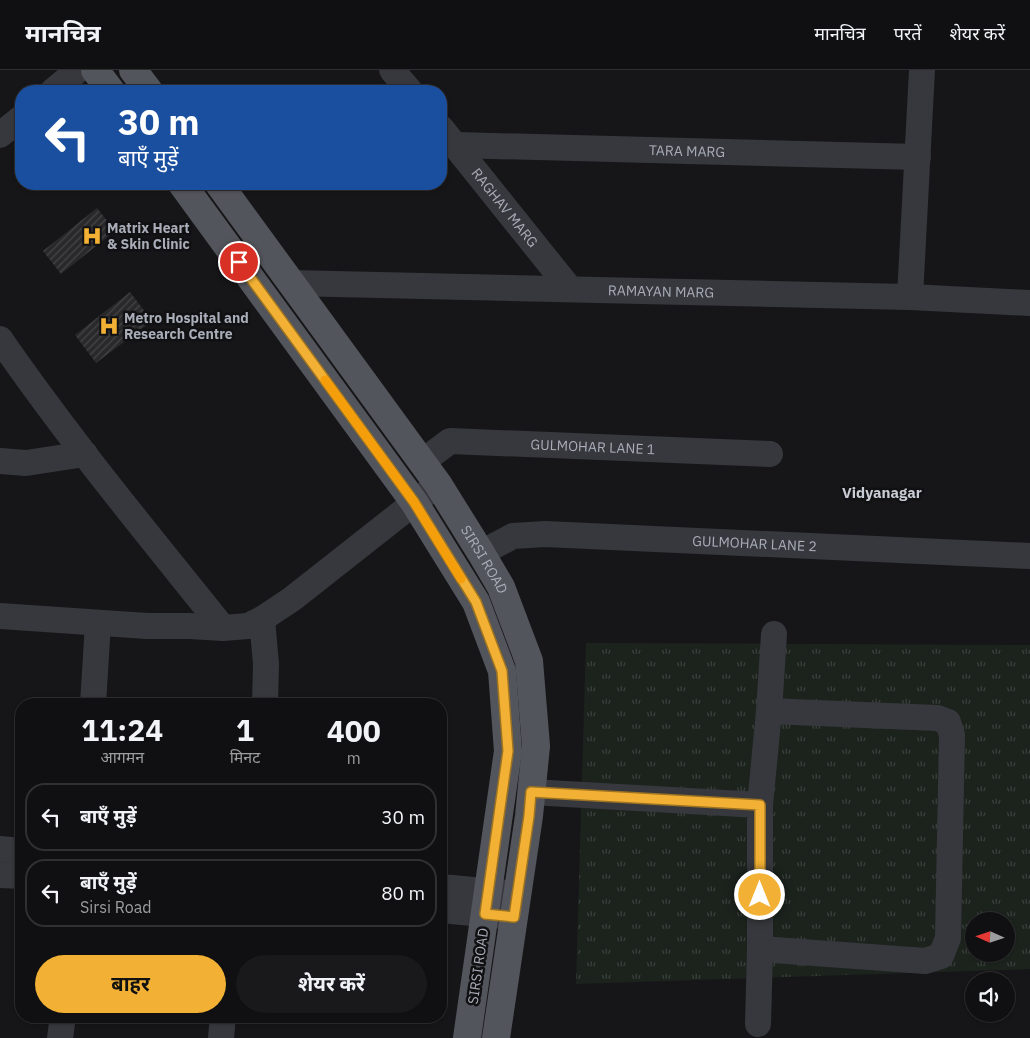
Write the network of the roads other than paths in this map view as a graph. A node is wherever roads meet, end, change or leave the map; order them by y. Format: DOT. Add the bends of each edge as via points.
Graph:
graph roads {
  1 [pos="78,70"];
  2 [pos="94,70"];
  3 [pos="133,70"];
  4 [pos="392,70"];
  5 [pos="922,70"];
  6 [pos="60,85"];
  7 [pos="106,85"];
  8 [pos="144,85"];
  9 [pos="405,85"];
  10 [pos="15,123"];
  11 [pos="0,136"];
  12 [pos="448,136"];
  13 [pos="918,157"];
  14 [pos="186,190"];
  15 [pos="223,190"];
  16 [pos="291,283"];
  17 [pos="570,289"];
  18 [pos="910,298"];
  19 [pos="1030,303"];
  20 [pos="0,339"];
  21 [pos="85,454"];
  22 [pos="770,454"];
  23 [pos="0,461"];
  24 [pos="422,462"];
  25 [pos="438,484"];
  26 [pos="414,502"];
  27 [pos="482,553"];
  28 [pos="1030,556"];
  29 [pos="0,616"];
  30 [pos="262,619"];
  31 [pos="98,623"];
  32 [pos="223,628"];
  33 [pos="774,634"];
  34 [pos="93,698"];
  35 [pos="265,698"];
  36 [pos="769,711"];
  37 [pos="531,792"];
  38 [pos="760,805"];
  39 [pos="0,849"];
  40 [pos="15,850"];
  41 [pos="0,875"];
  42 [pos="15,876"];
  43 [pos="447,889"];
  44 [pos="487,903"];
  45 [pos="515,906"];
  46 [pos="447,909"];
  47 [pos="760,949"];
  48 [pos="62,1023"];
  49 [pos="222,1023"];
  50 [pos="758,1024"];
  51 [pos="60,1038"];
  52 [pos="221,1038"];
  53 [pos="467,1038"];
  54 [pos="496,1038"];
  1 -- 6 [label="street"];
  2 -- 7 [label="main road"];
  3 -- 8 [label="main road"];
  4 -- 9 [label="street"];
  5 -- 13 [label="street"];
  10 -- 11 [label="street"];
  12 -- 13 [label="street, TARA MARG"];
  12 -- 17 [label="street, RAGHAV MARG"];
  13 -- 18 [label="street"];
  14 -- 26 [label="main road, SIRSI ROAD"];
  15 -- 16 [label="main road, SIRSI ROAD"];
  16 -- 17 [label="street, RAMAYAN MARG"];
  16 -- 24 [label="main road, SIRSI ROAD"];
  17 -- 18 [label="street, RAMAYAN MARG"];
  18 -- 19 [label="street, RAMAYAN MARG"];
  20 -- 21 [label="street"];
  21 -- 23 [label="street" via="26,463"];
  21 -- 32 [label="street"];
  22 -- 24 [label="street, GULMOHAR LANE 1" via="450,441"];
  24 -- 25 [label="main road, SIRSI ROAD"];
  25 -- 26 [label="street"];
  25 -- 27 [label="main road, SIRSI ROAD"];
  26 -- 30 [label="street"];
  26 -- 44 [label="main road, SIRSI ROAD" via="476,602 502,671 508,751"];
  27 -- 28 [label="street, GULMOHAR LANE 2" via="513,536 545,534"];
  27 -- 37 [label="main road, SIRSI ROAD" via="501,587 529,661 536,746"];
  29 -- 31 [label="street"];
  30 -- 32 [label="street" via="248,626"];
  30 -- 35 [label="street"];
  31 -- 32 [label="street"];
  31 -- 34 [label="street"];
  33 -- 36 [label="street"];
  36 -- 38 [label="street"];
  36 -- 47 [label="street" via="936,718 948,722 952,735 948,938 941,956 926,961"];
  37 -- 38 [label="street"];
  37 -- 45 [label="main road, SIRSI ROAD"];
  38 -- 47 [label="street"];
  39 -- 40 [label="street"];
  41 -- 42 [label="street"];
  43 -- 44 [label="street"];
  44 -- 45 [label="street"];
  44 -- 46 [label="street"];
  44 -- 53 [label="main road, SIRSI ROAD"];
  45 -- 54 [label="main road, SIRSI ROAD"];
  47 -- 50 [label="street"];
  48 -- 51 [label="street"];
  49 -- 52 [label="street"];
}
